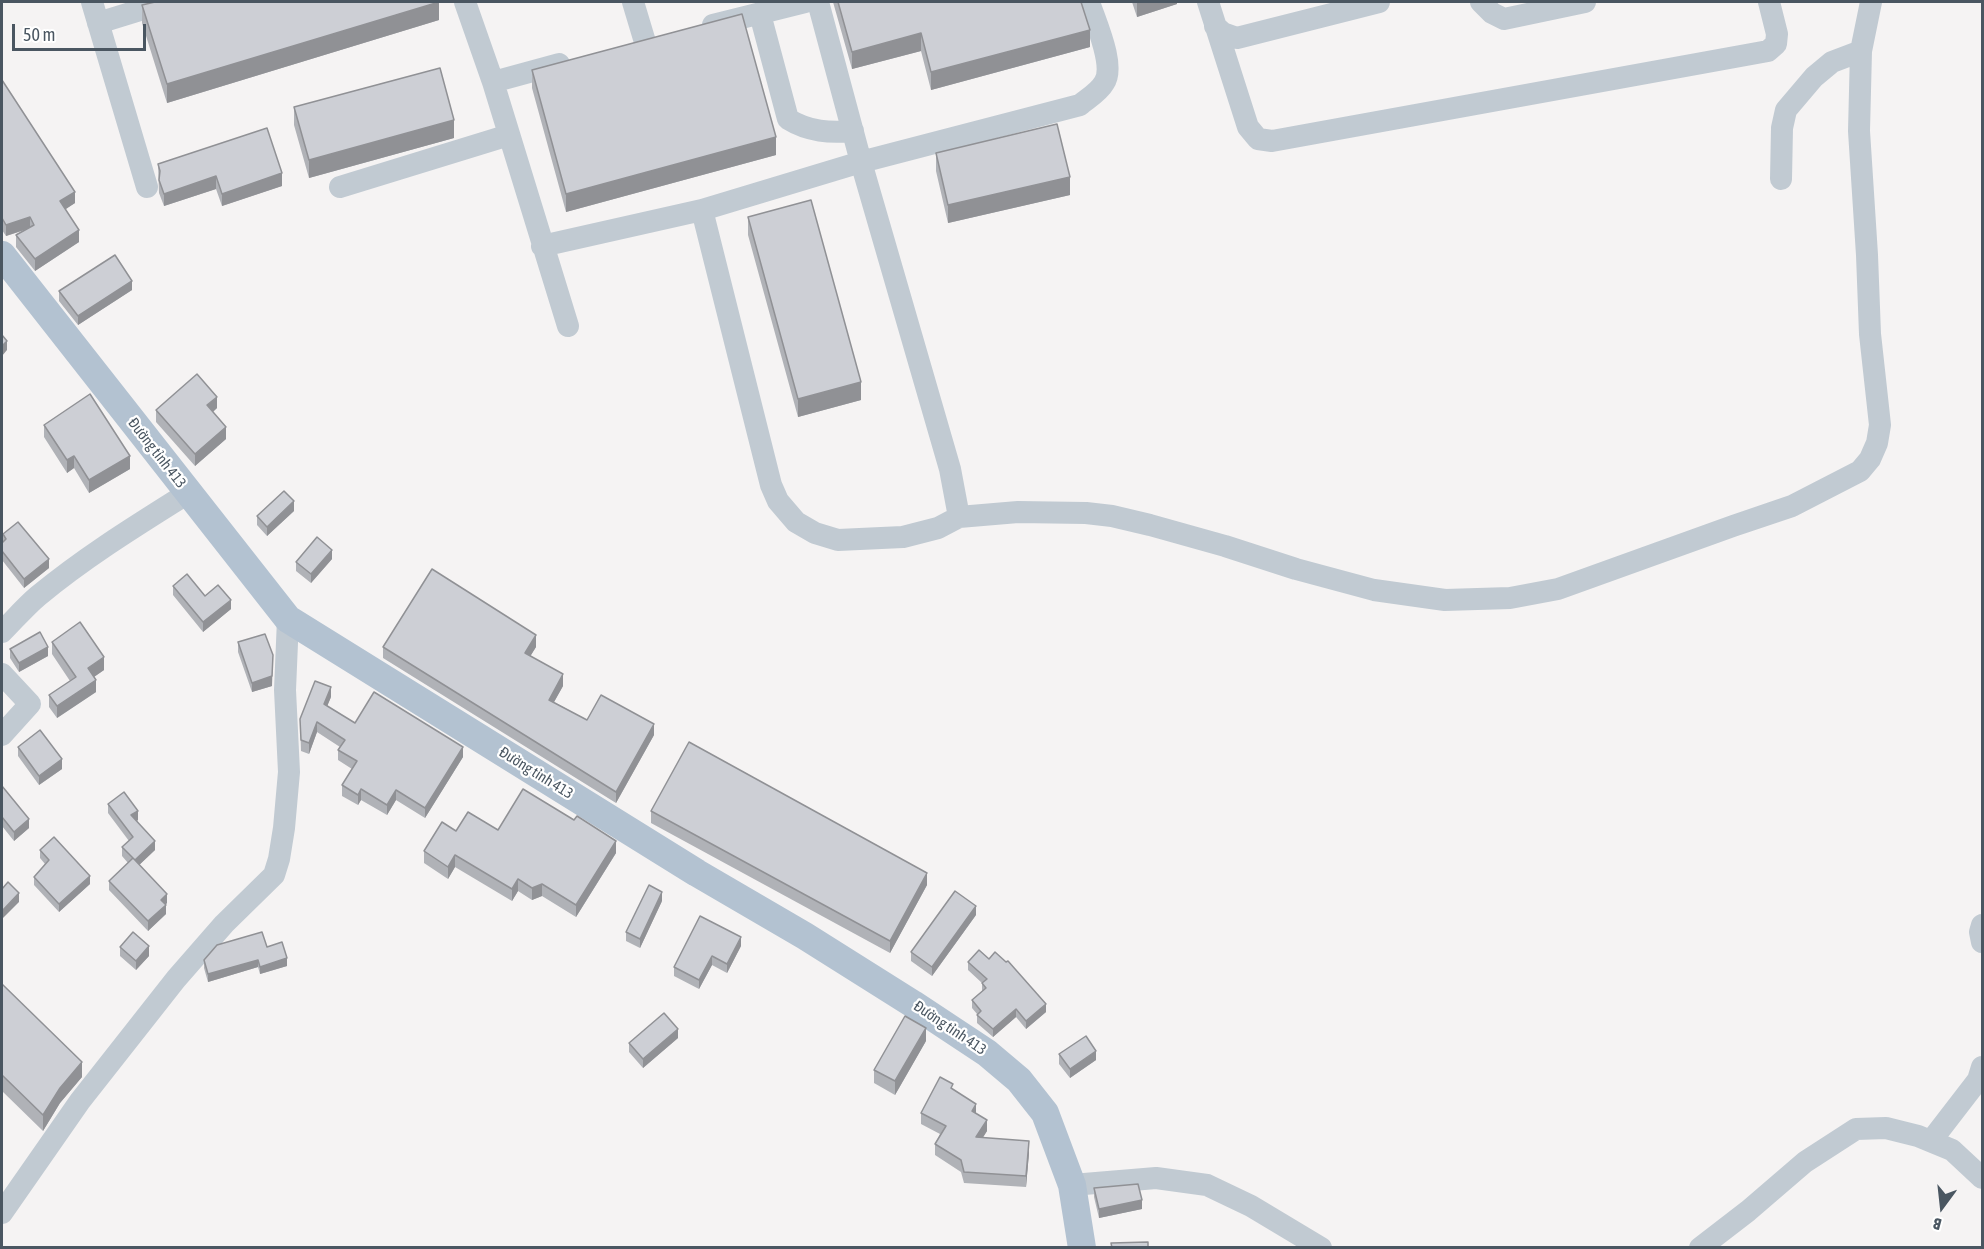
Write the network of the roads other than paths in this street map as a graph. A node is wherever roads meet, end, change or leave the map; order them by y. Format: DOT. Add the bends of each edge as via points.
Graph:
graph roads {
  1 [pos="166,2"];
  2 [pos="465,2"];
  3 [pos="633,2"];
  4 [pos="805,2"];
  5 [pos="818,2"];
  6 [pos="1089,2"];
  7 [pos="1208,2"];
  8 [pos="1379,2"];
  9 [pos="1481,2"];
  10 [pos="1585,2"];
  11 [pos="1769,2"];
  12 [pos="1871,2"];
  13 [pos="1349,5"];
  14 [pos="95,12"];
  15 [pos="760,14"];
  16 [pos="1215,26"];
  17 [pos="691,31"];
  18 [pos="668,36"];
  19 [pos="645,42"];
  20 [pos="623,48"];
  21 [pos="1861,51"];
  22 [pos="580,59"];
  23 [pos="493,82"];
  24 [pos="853,131"];
  25 [pos="509,135"];
  26 [pos="861,162"];
  27 [pos="1781,179"];
  28 [pos="147,187"];
  29 [pos="340,187"];
  30 [pos="702,210"];
  31 [pos="542,246"];
  32 [pos="2,255"];
  33 [pos="568,326"];
  34 [pos="189,493"];
  35 [pos="959,517"];
  36 [pos="288,619"];
  37 [pos="2,632"];
  38 [pos="2,674"];
  39 [pos="2,735"];
  40 [pos="1983,925"];
  41 [pos="1983,942"];
  42 [pos="1983,1067"];
  43 [pos="1931,1141"];
  44 [pos="1983,1178"];
  45 [pos="1072,1185"];
  46 [pos="2,1213"];
  47 [pos="1287,1239"];
  48 [pos="1082,1248"];
  49 [pos="1321,1248"];
  50 [pos="1700,1248"];
  1 -- 14 [label="street"];
  2 -- 23 [label="street"];
  3 -- 19 [label="street"];
  4 -- 15 [label="street"];
  5 -- 24 [label="street"];
  6 -- 26 [label="street" via="1109,73 1104,84 1080,105"];
  7 -- 16 [label="street"];
  8 -- 13 [label="street"];
  9 -- 10 [label="street" via="1504,19"];
  11 -- 16 [label="street" via="1777,34 1776,44 1768,51 1272,141 1258,139 1248,127"];
  12 -- 21 [label="street"];
  13 -- 16 [label="street" via="1237,38"];
  14 -- 28 [label="street"];
  15 -- 17 [label="street"];
  15 -- 24 [label="street" via="788,119 814,130"];
  18 -- 19 [label="street"];
  19 -- 20 [label="street"];
  21 -- 27 [label="street" via="1832,62 1786,110 1781,136"];
  21 -- 35 [label="street" via="1859,130 1870,334 1880,425 1870,459 1860,471 1842,481 1791,507 1558,590 1510,598 1445,600 1374,590 1112,516 1018,512"];
  22 -- 23 [label="street"];
  23 -- 25 [label="street"];
  24 -- 26 [label="street"];
  25 -- 29 [label="street"];
  25 -- 31 [label="street"];
  26 -- 30 [label="street"];
  26 -- 35 [label="street" via="950,469"];
  30 -- 31 [label="street"];
  30 -- 35 [label="street" via="778,501 796,522 838,540 903,537 938,528"];
  31 -- 33 [label="street"];
  32 -- 34 [label="main road, Đường tỉnh 413"];
  34 -- 36 [label="main road, Đường tỉnh 413"];
  34 -- 37 [label="street" via="61,578"];
  36 -- 45 [label="main road, Đường tỉnh 413" via="805,936 987,1053 1019,1080 1045,1113"];
  36 -- 46 [label="street" via="285,690 289,772 284,828 274,875 176,979 80,1101"];
  38 -- 39 [label="street" via="30,704"];
  40 -- 41 [label="street"];
  42 -- 43 [label="street" via="1978,1080"];
  43 -- 44 [label="street" via="1952,1150"];
  43 -- 50 [label="street" via="1886,1128 1856,1129 1805,1162"];
  45 -- 47 [label="street" via="1156,1178 1206,1185 1251,1206"];
  45 -- 48 [label="main road, Đường tỉnh 413"];
  47 -- 49 [label="street"];
}
